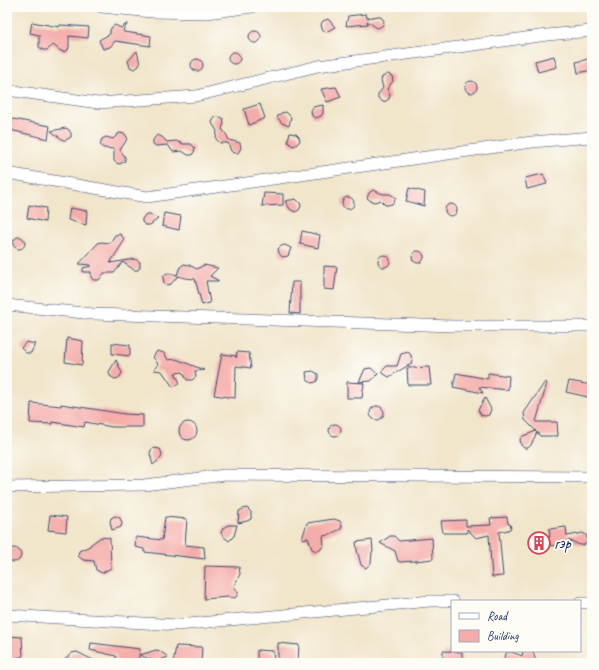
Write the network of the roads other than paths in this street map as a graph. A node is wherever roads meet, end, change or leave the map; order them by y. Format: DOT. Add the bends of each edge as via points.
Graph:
graph roads {
  1 [pos="101,7"];
  2 [pos="252,7"];
  3 [pos="592,30"];
  4 [pos="7,90"];
  5 [pos="592,137"];
  6 [pos="7,173"];
  7 [pos="7,305"];
  8 [pos="592,326"];
  9 [pos="592,478"];
  10 [pos="7,487"];
  11 [pos="451,601"];
  12 [pos="581,603"];
  13 [pos="592,603"];
  14 [pos="7,615"];
  1 -- 2 [label="street" via="152,12 207,13"];
  3 -- 4 [label="street" via="318,66 196,96 98,103"];
  5 -- 6 [label="street" via="532,142 147,197"];
  7 -- 8 [label="street" via="109,314 453,326"];
  9 -- 10 [label="street" via="225,475 144,485"];
  11 -- 14 [label="street" via="178,625"];
  12 -- 13 [label="street"];
}
